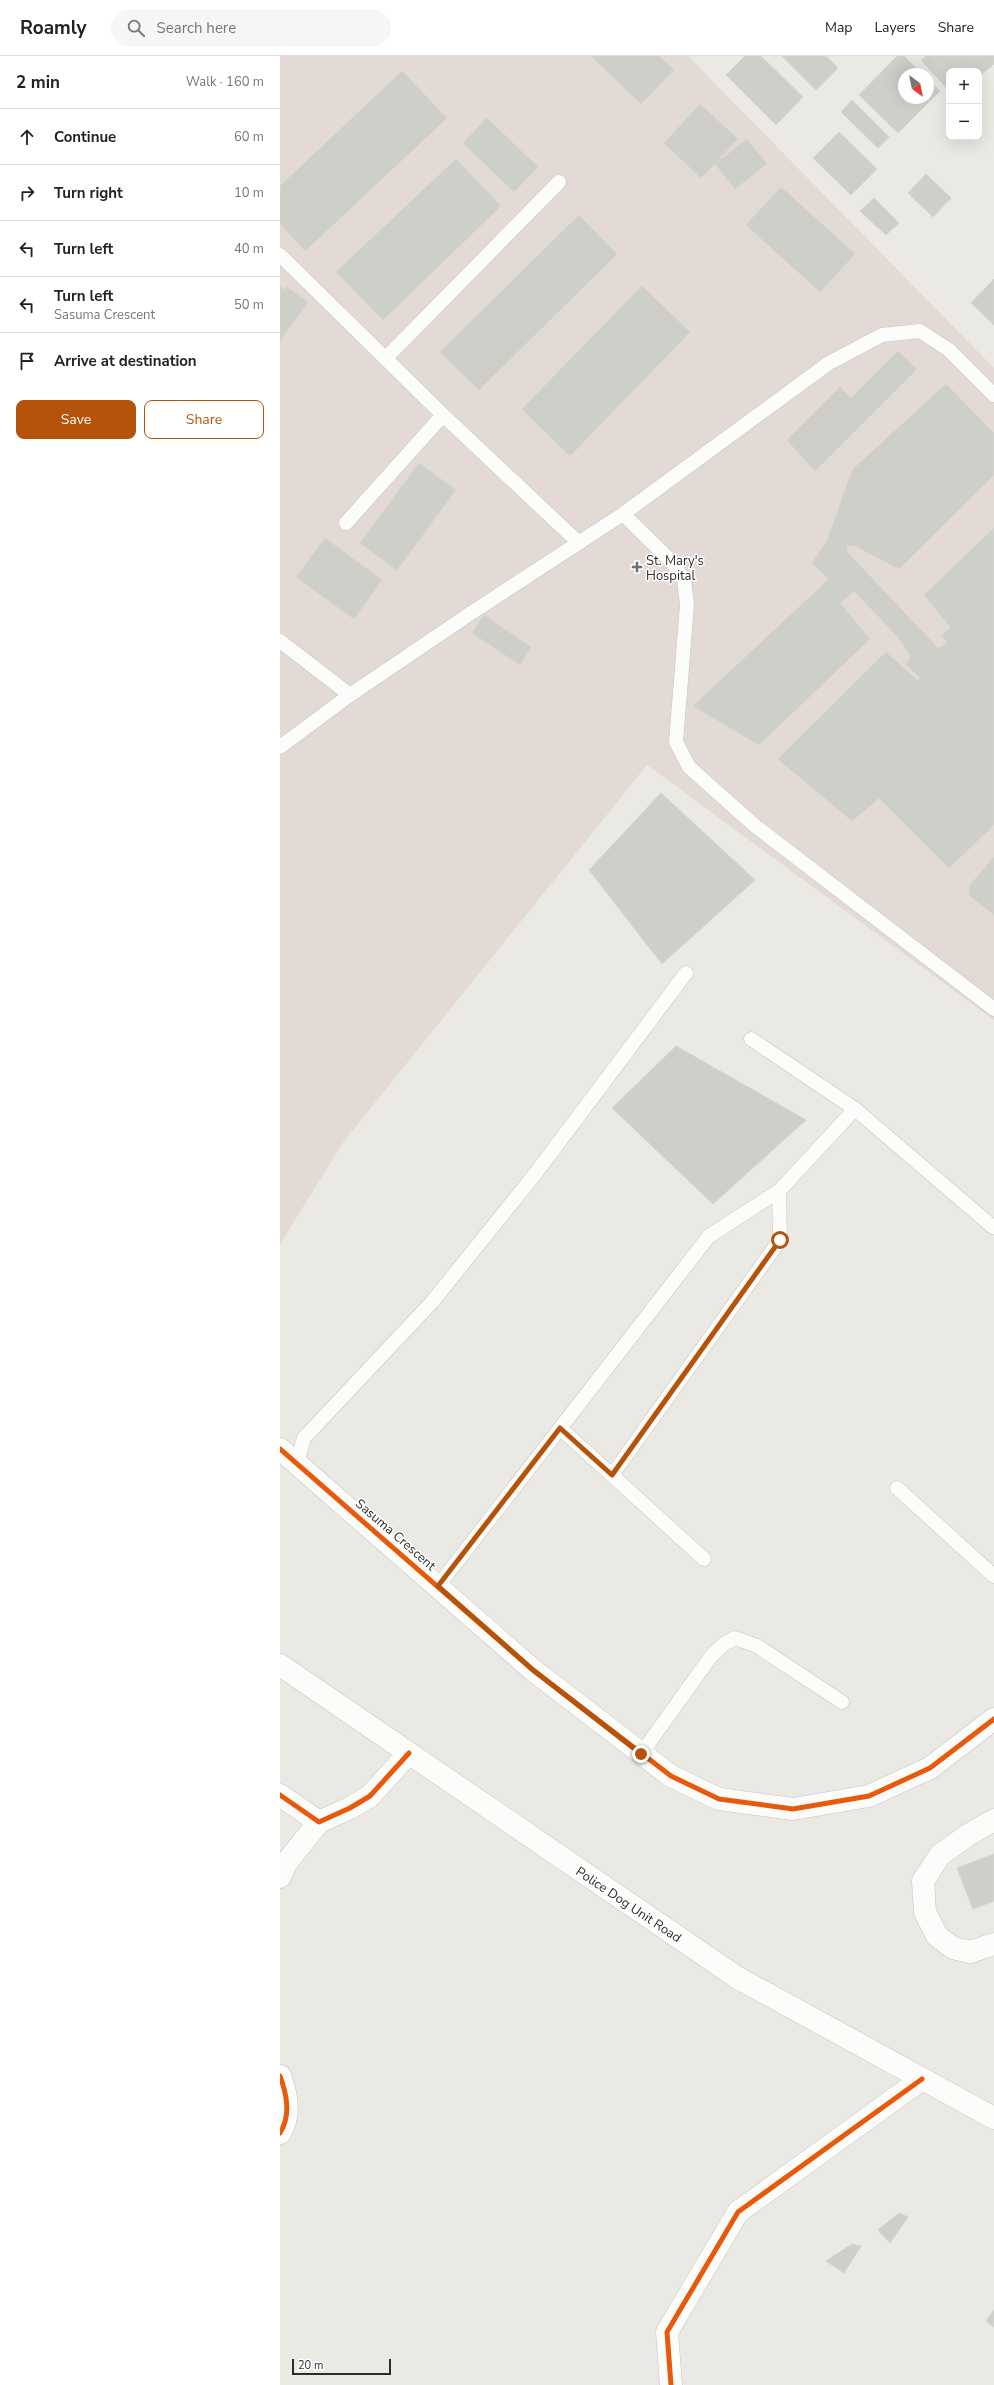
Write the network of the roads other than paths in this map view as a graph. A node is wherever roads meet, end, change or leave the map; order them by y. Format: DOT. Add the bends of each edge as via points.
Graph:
graph roads {
  1 [pos="559,182"];
  2 [pos="280,255"];
  3 [pos="386,358"];
  4 [pos="994,395"];
  5 [pos="443,415"];
  6 [pos="623,514"];
  7 [pos="346,523"];
  8 [pos="579,543"];
  9 [pos="280,641"];
  10 [pos="350,695"];
  11 [pos="280,747"];
  12 [pos="686,973"];
  13 [pos="994,1009"];
  14 [pos="751,1039"];
  15 [pos="855,1109"];
  16 [pos="779,1191"];
  17 [pos="993,1227"];
  18 [pos="560,1428"];
  19 [pos="280,1449"];
  20 [pos="297,1462"];
  21 [pos="612,1475"];
  22 [pos="897,1488"];
  23 [pos="704,1559"];
  24 [pos="994,1576"];
  25 [pos="438,1586"];
  26 [pos="280,1666"];
  27 [pos="842,1702"];
  28 [pos="994,1719"];
  29 [pos="409,1754"];
  30 [pos="641,1754"];
  31 [pos="280,1795"];
  32 [pos="994,1820"];
  33 [pos="319,1822"];
  34 [pos="280,1877"];
  35 [pos="994,1944"];
  36 [pos="280,2076"];
  37 [pos="922,2079"];
  38 [pos="994,2118"];
  39 [pos="280,2133"];
  40 [pos="671,2385"];
  1 -- 3 [label="lane"];
  2 -- 3 [label="lane"];
  3 -- 5 [label="lane"];
  4 -- 6 [label="lane" via="949,350 920,331 882,335 829,363"];
  5 -- 7 [label="lane"];
  5 -- 8 [label="lane"];
  6 -- 8 [label="lane"];
  6 -- 13 [label="lane" via="673,562 684,580 687,605 676,742 689,767 754,825"];
  8 -- 10 [label="lane"];
  9 -- 10 [label="lane"];
  10 -- 11 [label="lane"];
  12 -- 20 [label="lane" via="535,1174 432,1302 304,1438"];
  14 -- 15 [label="lane"];
  15 -- 16 [label="lane"];
  15 -- 17 [label="lane"];
  16 -- 18 [label="lane" via="709,1236"];
  16 -- 21 [label="lane" via="780,1240"];
  18 -- 21 [label="lane"];
  18 -- 25 [label="lane"];
  19 -- 20 [label="street, Sasuma Crescent"];
  20 -- 25 [label="street, Sasuma Crescent"];
  21 -- 23 [label="lane"];
  22 -- 24 [label="lane"];
  25 -- 30 [label="street, Sasuma Crescent" via="533,1670"];
  26 -- 29 [label="street, Police Dog Unit Road"];
  27 -- 30 [label="lane" via="758,1646 735,1638 712,1655"];
  28 -- 30 [label="street, Sasuma Crescent" via="930,1768 869,1796 793,1809 720,1798 671,1776"];
  29 -- 33 [label="street" via="370,1796"];
  29 -- 37 [label="street, Police Dog Unit Road" via="738,1978"];
  31 -- 33 [label="street"];
  32 -- 35 [label="street" via="940,1855 923,1881 925,1912 937,1936 953,1948 970,1952"];
  33 -- 34 [label="street" via="286,1863"];
  36 -- 39 [label="street" via="286,2092 288,2112"];
  37 -- 38 [label="street, Police Dog Unit Road"];
  37 -- 40 [label="street" via="738,2212 667,2332"];
}
